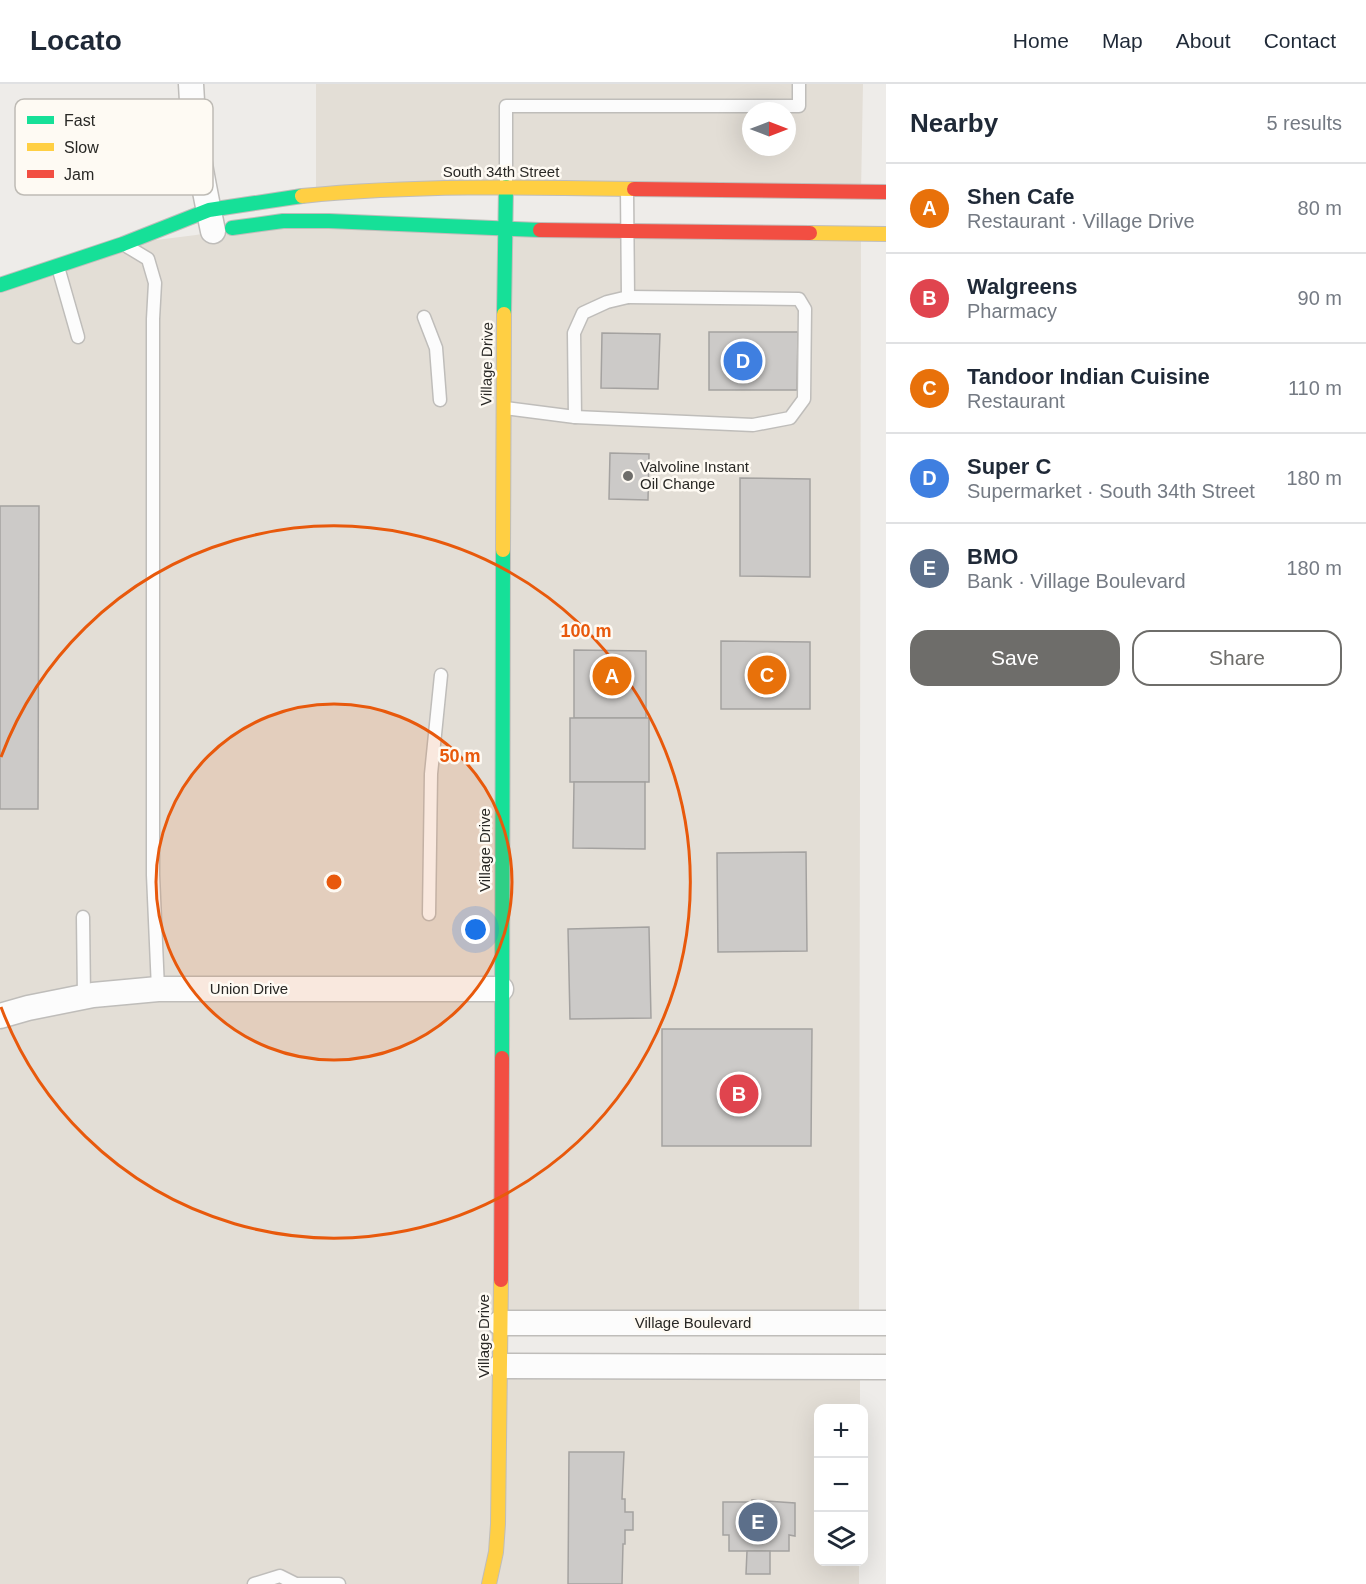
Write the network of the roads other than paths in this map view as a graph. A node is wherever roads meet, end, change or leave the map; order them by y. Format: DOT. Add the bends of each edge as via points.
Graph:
graph roads {
  1 [pos="191,84"];
  2 [pos="799,84"];
  3 [pos="192,99"];
  4 [pos="506,187"];
  5 [pos="627,189"];
  6 [pos="886,192"];
  7 [pos="202,195"];
  8 [pos="206,225"];
  9 [pos="505,229"];
  10 [pos="626,232"];
  11 [pos="886,234"];
  12 [pos="175,238"];
  13 [pos="123,244"];
  14 [pos="58,266"];
  15 [pos="0,285"];
  16 [pos="628,297"];
  17 [pos="424,317"];
  18 [pos="78,337"];
  19 [pos="440,400"];
  20 [pos="503,408"];
  21 [pos="575,417"];
  22 [pos="441,675"];
  23 [pos="429,914"];
  24 [pos="83,917"];
  25 [pos="158,989"];
  26 [pos="501,989"];
  27 [pos="84,997"];
  28 [pos="0,1016"];
  29 [pos="500,1323"];
  30 [pos="886,1323"];
  31 [pos="501,1366"];
  32 [pos="886,1367"];
  33 [pos="254,1584"];
  34 [pos="296,1584"];
  35 [pos="339,1584"];
  36 [pos="489,1584"];
  1 -- 3 [label="street"];
  2 -- 4 [label="lane" via="799,106 506,106"];
  4 -- 5 [label="street, South 34th Street"];
  4 -- 8 [label="street, South 34th Street" via="350,191 286,197"];
  4 -- 9 [label="street, Village Drive"];
  5 -- 6 [label="street, South 34th Street"];
  5 -- 10 [label="lane"];
  7 -- 8 [label="street"];
  8 -- 9 [label="street, South 34th Street" via="329,221"];
  8 -- 13 [label="street, South 34th Street"];
  9 -- 10 [label="street, South 34th Street"];
  9 -- 20 [label="street, Village Drive"];
  10 -- 11 [label="street, South 34th Street"];
  10 -- 16 [label="lane"];
  12 -- 13 [label="street, South 34th Street"];
  13 -- 14 [label="street, South 34th Street"];
  13 -- 25 [label="lane" via="148,259 156,284 153,875"];
  14 -- 15 [label="street, South 34th Street"];
  14 -- 18 [label="lane"];
  16 -- 21 [label="lane" via="583,313 574,333"];
  16 -- 21 [label="lane" via="799,299 805,309 804,399 790,418 753,425"];
  17 -- 19 [label="lane" via="436,348"];
  20 -- 21 [label="lane"];
  20 -- 26 [label="street, Village Drive"];
  22 -- 23 [label="lane" via="431,774"];
  24 -- 27 [label="lane"];
  25 -- 26 [label="street, Union Drive"];
  25 -- 27 [label="street, Union Drive"];
  26 -- 29 [label="street, Village Drive"];
  27 -- 28 [label="street, Union Drive"];
  29 -- 30 [label="street, Village Boulevard"];
  29 -- 31 [label="street, Village Drive"];
  31 -- 32 [label="street"];
  31 -- 36 [label="street, Village Drive" via="498,1524"];
  33 -- 34 [label="lane" via="280,1576"];
  34 -- 35 [label="lane"];
}
